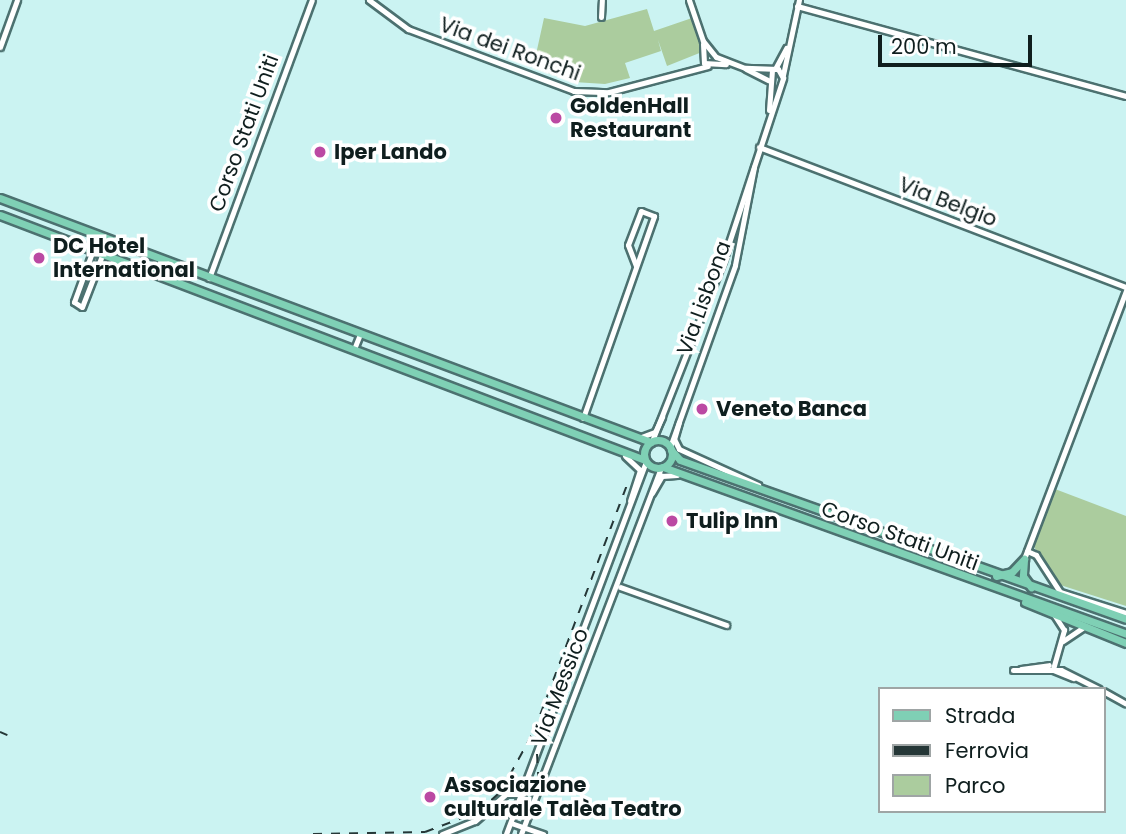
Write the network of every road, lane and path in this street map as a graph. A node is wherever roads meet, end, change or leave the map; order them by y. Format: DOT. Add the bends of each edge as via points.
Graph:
graph roads {
  1 [pos="17,0"];
  2 [pos="312,0"];
  3 [pos="369,0"];
  4 [pos="602,0"];
  5 [pos="689,0"];
  6 [pos="798,3"];
  7 [pos="601,17"];
  8 [pos="703,41"];
  9 [pos="0,47"];
  10 [pos="786,48"];
  11 [pos="714,55"];
  12 [pos="703,57"];
  13 [pos="729,64"];
  14 [pos="710,66"];
  15 [pos="691,67"];
  16 [pos="745,68"];
  17 [pos="774,69"];
  18 [pos="782,79"];
  19 [pos="769,81"];
  20 [pos="1126,96"];
  21 [pos="769,112"];
  22 [pos="759,147"];
  23 [pos="756,157"];
  24 [pos="0,198"];
  25 [pos="0,215"];
  26 [pos="98,236"];
  27 [pos="108,240"];
  28 [pos="92,251"];
  29 [pos="103,255"];
  30 [pos="723,261"];
  31 [pos="636,265"];
  32 [pos="735,265"];
  33 [pos="209,278"];
  34 [pos="1126,288"];
  35 [pos="360,334"];
  36 [pos="691,341"];
  37 [pos="704,346"];
  38 [pos="354,349"];
  39 [pos="687,391"];
  40 [pos="582,409"];
  41 [pos="666,411"];
  42 [pos="570,415"];
  43 [pos="588,422"];
  44 [pos="561,428"];
  45 [pos="651,442"];
  46 [pos="671,449"];
  47 [pos="645,461"];
  48 [pos="662,467"];
  49 [pos="718,488"];
  50 [pos="764,488"];
  51 [pos="628,512"];
  52 [pos="641,514"];
  53 [pos="1026,555"];
  54 [pos="605,575"];
  55 [pos="996,576"];
  56 [pos="1013,582"];
  57 [pos="979,583"];
  58 [pos="618,586"];
  59 [pos="601,587"];
  60 [pos="1032,588"];
  61 [pos="1126,613"];
  62 [pos="1053,614"];
  63 [pos="1126,621"];
  64 [pos="726,625"];
  65 [pos="1088,628"];
  66 [pos="1126,634"];
  67 [pos="1126,643"];
  68 [pos="1061,646"];
  69 [pos="1051,667"];
  70 [pos="1094,687"];
  71 [pos="1105,692"];
  72 [pos="1126,704"];
  73 [pos="523,794"];
  74 [pos="511,823"];
  75 [pos="522,831"];
  76 [pos="442,834"];
  77 [pos="506,834"];
  78 [pos="543,834"];
  1 -- 9 [label="street"];
  2 -- 33 [label="street, Corso Stati Uniti"];
  3 -- 15 [label="street, Via dei Ronchi" via="408,29 574,91 614,91"];
  4 -- 7 [label="street"];
  5 -- 8 [label="street"];
  6 -- 10 [label="street, Via Lisbona"];
  6 -- 20 [label="street"];
  8 -- 11 [label="street"];
  8 -- 12 [label="street"];
  10 -- 17 [label="street, Via Lisbona"];
  10 -- 18 [label="street, Via Lisbona"];
  11 -- 12 [label="street"];
  11 -- 13 [label="street"];
  11 -- 14 [label="street"];
  12 -- 14 [label="street"];
  12 -- 15 [label="street, Via dei Ronchi"];
  13 -- 14 [label="street, Via dei Ronchi"];
  13 -- 16 [label="street"];
  14 -- 15 [label="street, Via dei Ronchi"];
  16 -- 17 [label="street"];
  16 -- 19 [label="street"];
  17 -- 18 [label="street"];
  17 -- 19 [label="street, Via Lisbona"];
  18 -- 19 [label="street"];
  18 -- 21 [label="street, Via Lisbona"];
  19 -- 21 [label="street, Via Lisbona"];
  21 -- 22 [label="street, Via Lisbona"];
  22 -- 23 [label="street, Via Lisbona"];
  22 -- 34 [label="street, Via Belgio"];
  23 -- 30 [label="street, Via Lisbona"];
  23 -- 32 [label="street, Via Lisbona"];
  24 -- 26 [label="main road"];
  25 -- 28 [label="main road"];
  26 -- 27 [label="main road"];
  26 -- 28 [label="street"];
  27 -- 29 [label="street"];
  27 -- 33 [label="main road"];
  28 -- 29 [label="main road"];
  28 -- 29 [label="street" via="74,302 82,307"];
  29 -- 38 [label="main road"];
  30 -- 32 [label="street"];
  30 -- 36 [label="street, Via Lisbona"];
  31 -- 31 [label="street" via="654,216 641,211 628,246"];
  31 -- 40 [label="street"];
  32 -- 37 [label="street, Via Lisbona"];
  33 -- 35 [label="main road"];
  34 -- 53 [label="street"];
  35 -- 38 [label="street"];
  35 -- 42 [label="main road"];
  36 -- 37 [label="street"];
  36 -- 41 [label="street, Via Lisbona"];
  37 -- 39 [label="street, Via Lisbona"];
  38 -- 44 [label="main road"];
  39 -- 46 [label="street, Via Lisbona"];
  39 -- 50 [label="street" via="675,435 679,449"];
  40 -- 42 [label="street"];
  40 -- 43 [label="street"];
  41 -- 43 [label="street" via="648,437"];
  41 -- 45 [label="street, Via Lisbona"];
  42 -- 43 [label="main road"];
  43 -- 45 [label="main road"];
  44 -- 47 [label="main road"];
  44 -- 51 [label="street" via="636,461 639,474"];
  45 -- 46 [label="main road, Corso Stati Uniti"];
  45 -- 47 [label="main road"];
  46 -- 48 [label="main road"];
  46 -- 50 [label="main road, Corso Stati Uniti" via="680,460"];
  47 -- 48 [label="main road, Corso Stati Uniti"];
  47 -- 51 [label="street, Via Messico"];
  48 -- 49 [label="main road, Corso Stati Uniti"];
  48 -- 52 [label="street, Via Messico"];
  49 -- 52 [label="street" via="667,474 657,481"];
  49 -- 57 [label="main road, Corso Stati Uniti"];
  50 -- 55 [label="main road, Corso Stati Uniti"];
  51 -- 54 [label="street, Via Messico"];
  52 -- 58 [label="street, Via Messico"];
  53 -- 55 [label="main road" via="1012,572"];
  53 -- 60 [label="main road" via="1023,576"];
  53 -- 61 [label="street" via="1036,555 1060,592"];
  54 -- 58 [label="street"];
  54 -- 59 [label="street, Via Messico"];
  55 -- 56 [label="main road, Corso Stati Uniti"];
  56 -- 60 [label="main road, Corso Stati Uniti"];
  56 -- 63 [label="main road"];
  57 -- 62 [label="main road"];
  57 -- 66 [label="main road, Corso Stati Uniti"];
  58 -- 59 [label="street"];
  58 -- 64 [label="street"];
  58 -- 75 [label="street, Via Messico"];
  59 -- 73 [label="street, Via Messico"];
  60 -- 63 [label="main road, Corso Stati Uniti"];
  62 -- 65 [label="main road"];
  62 -- 68 [label="street" via="1063,625"];
  65 -- 67 [label="main road"];
  65 -- 68 [label="street" via="1074,629"];
  68 -- 69 [label="street"];
  69 -- 69 [label="street" via="1013,670"];
  69 -- 70 [label="street"];
  71 -- 72 [label="street"];
  73 -- 74 [label="street, Via Messico"];
  73 -- 76 [label="street" via="506,794 475,821"];
  74 -- 75 [label="street"];
  74 -- 77 [label="street, Via Messico"];
  75 -- 78 [label="street"];
}
